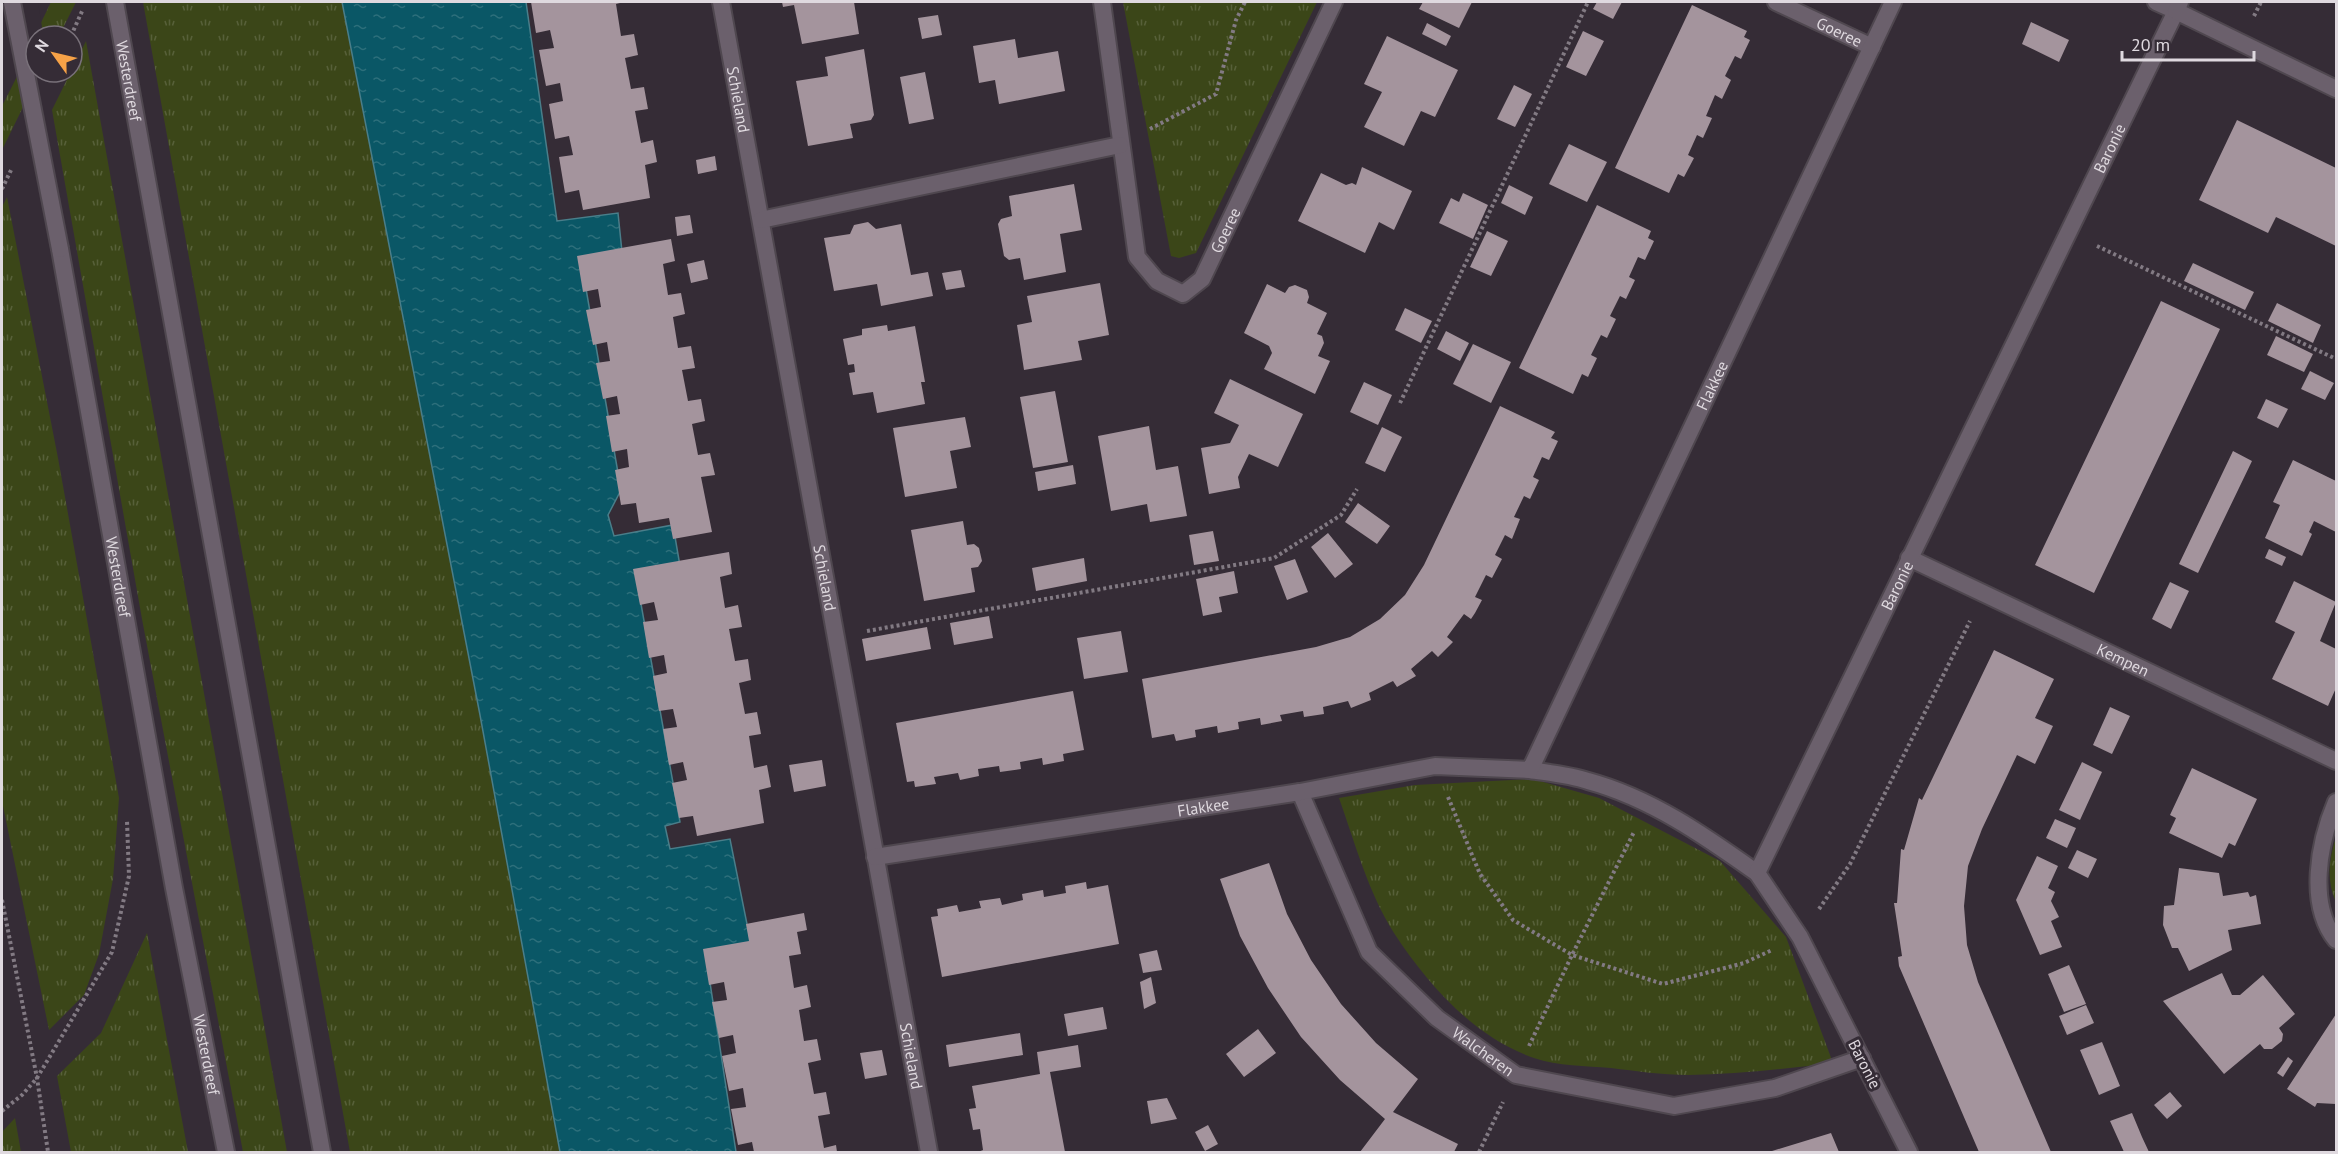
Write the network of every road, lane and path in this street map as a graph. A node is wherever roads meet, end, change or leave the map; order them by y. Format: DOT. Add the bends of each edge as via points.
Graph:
graph roads {
  1 [pos="12,2"];
  2 [pos="87,2"];
  3 [pos="115,2"];
  4 [pos="721,2"];
  5 [pos="1102,2"];
  6 [pos="1245,2"];
  7 [pos="1334,2"];
  8 [pos="1588,2"];
  9 [pos="1776,2"];
  10 [pos="1893,2"];
  11 [pos="2156,2"];
  12 [pos="2178,6"];
  13 [pos="77,24"];
  14 [pos="1872,47"];
  15 [pos="2337,89"];
  16 [pos="1120,145"];
  17 [pos="761,220"];
  18 [pos="2067,231"];
  19 [pos="2337,359"];
  20 [pos="1400,403"];
  21 [pos="1357,489"];
  22 [pos="1909,558"];
  23 [pos="836,637"];
  24 [pos="2337,761"];
  25 [pos="1530,770"];
  26 [pos="1300,792"];
  27 [pos="2337,802"];
  28 [pos="1649,804"];
  29 [pos="127,809"];
  30 [pos="875,857"];
  31 [pos="1757,873"];
  32 [pos="2,900"];
  33 [pos="2337,940"];
  34 [pos="1862,1058"];
  35 [pos="1516,1075"];
  36 [pos="37,1078"];
  37 [pos="2,1111"];
  38 [pos="48,1152"];
  39 [pos="226,1152"];
  40 [pos="322,1152"];
  41 [pos="928,1152"];
  42 [pos="1479,1152"];
  43 [pos="1909,1152"];
  1 -- 39 [label="street, Westerdreef, bridge"];
  2 -- 13 [label="path"];
  3 -- 40 [label="street, Westerdreef"];
  4 -- 17 [label="street, Schieland"];
  5 -- 16 [label="street, Goeree"];
  6 -- 16 [label="path" via="1236,20 1216,94"];
  7 -- 16 [label="street, Goeree" via="1202,279 1184,294 1157,281 1137,257"];
  8 -- 20 [label="path"];
  9 -- 14 [label="street, Goeree"];
  10 -- 14 [label="street, Flakkee"];
  11 -- 12 [label="street"];
  12 -- 15 [label="street"];
  12 -- 18 [label="street, Baronie"];
  14 -- 25 [label="street, Flakkee"];
  16 -- 17 [label="street"];
  17 -- 23 [label="street, Schieland"];
  18 -- 19 [label="path"];
  18 -- 22 [label="street, Baronie"];
  21 -- 23 [label="path" via="1341,515 1274,558"];
  22 -- 24 [label="street, Kempen"];
  22 -- 31 [label="street, Baronie"];
  23 -- 30 [label="street, Schieland"];
  25 -- 26 [label="street, Flakkee" via="1435,766"];
  25 -- 28 [label="street, Flakkee" via="1588,781"];
  26 -- 30 [label="street, Flakkee"];
  26 -- 35 [label="street, Walcheren" via="1369,952 1437,1018"];
  27 -- 33 [label="street" via="2326,826 2318,890 2327,929"];
  28 -- 31 [label="street, Flakkee" via="1702,834"];
  28 -- 35 [label="path"];
  29 -- 36 [label="path" via="129,876 112,952"];
  30 -- 41 [label="street, Schieland"];
  31 -- 34 [label="street, Baronie" via="1800,937"];
  32 -- 36 [label="path"];
  34 -- 35 [label="street, Walcheren" via="1775,1088 1674,1106"];
  34 -- 43 [label="street, Baronie"];
  35 -- 42 [label="path"];
  36 -- 37 [label="path"];
  36 -- 38 [label="path"];
}
